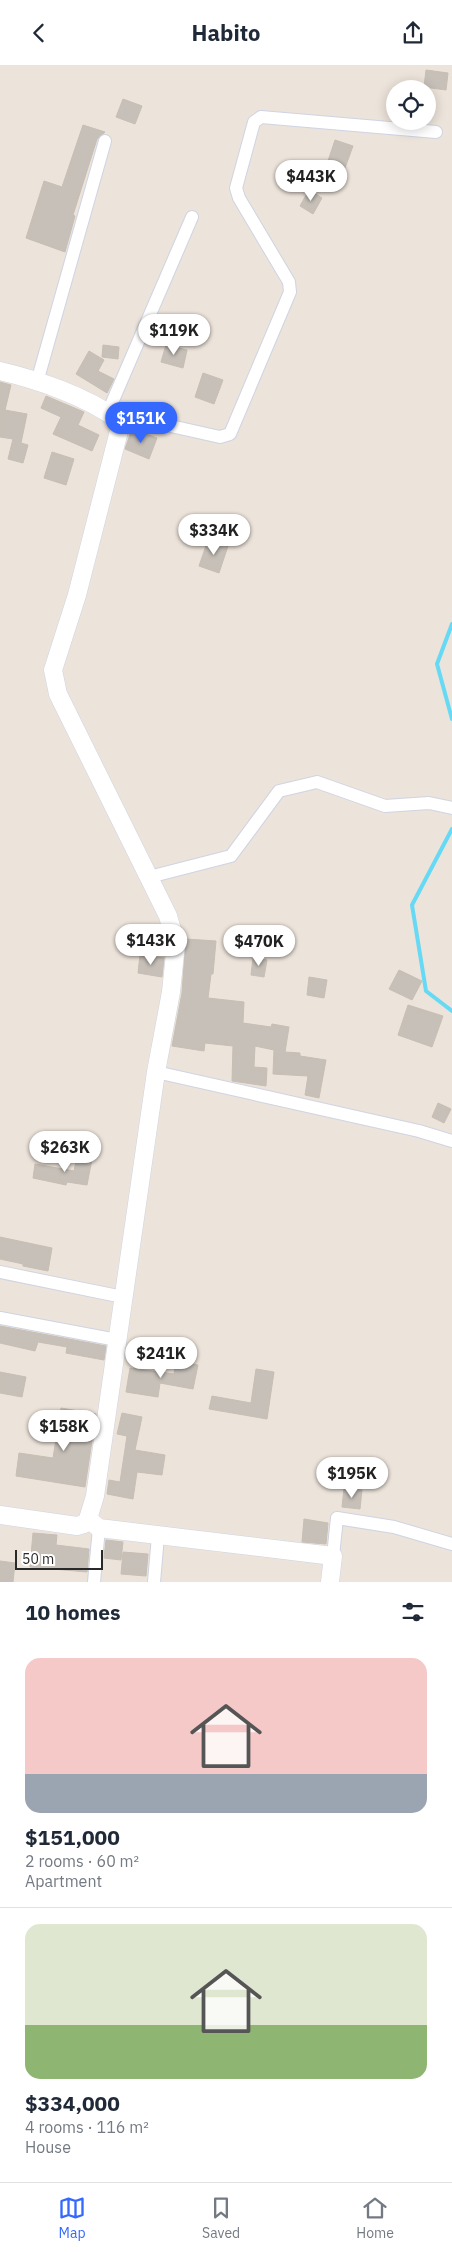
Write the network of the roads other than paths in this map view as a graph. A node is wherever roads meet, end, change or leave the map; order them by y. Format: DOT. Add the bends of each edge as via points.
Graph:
graph roads {
  1 [pos="436,132"];
  2 [pos="105,141"];
  3 [pos="192,217"];
  4 [pos="0,371"];
  5 [pos="37,382"];
  6 [pos="112,416"];
  7 [pos="452,808"];
  8 [pos="149,877"];
  9 [pos="156,1072"];
  10 [pos="452,1141"];
  11 [pos="0,1272"];
  12 [pos="123,1297"];
  13 [pos="0,1318"];
  14 [pos="117,1340"];
  15 [pos="0,1515"];
  16 [pos="93,1524"];
  17 [pos="158,1536"];
  18 [pos="452,1544"];
  19 [pos="333,1556"];
  20 [pos="94,1582"];
  21 [pos="154,1582"];
  22 [pos="330,1582"];
  1 -- 6 [label="street" via="262,117 254,122 236,188 289,282 290,292 230,434 220,437 126,416"];
  2 -- 5 [label="street"];
  3 -- 6 [label="street"];
  4 -- 5 [label="street"];
  5 -- 6 [label="street" via="95,405"];
  6 -- 8 [label="street" via="120,431 77,595 53,670 58,694"];
  7 -- 8 [label="street" via="429,803 385,806 317,781 279,791 231,855"];
  8 -- 9 [label="street" via="168,916 176,944"];
  9 -- 10 [label="street"];
  9 -- 12 [label="street"];
  11 -- 12 [label="street"];
  12 -- 14 [label="street"];
  13 -- 14 [label="street"];
  14 -- 16 [label="street"];
  15 -- 16 [label="street" via="77,1526"];
  16 -- 17 [label="street"];
  16 -- 20 [label="street"];
  17 -- 19 [label="street"];
  17 -- 21 [label="street"];
  18 -- 19 [label="street" via="394,1527 337,1518"];
  19 -- 22 [label="street"];
}
